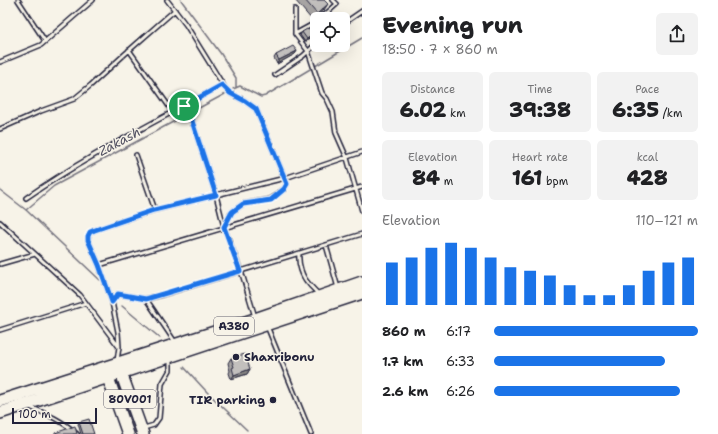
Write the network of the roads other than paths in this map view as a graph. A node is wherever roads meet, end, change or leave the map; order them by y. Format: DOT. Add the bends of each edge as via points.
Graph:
graph roads {
  1 [pos="18,0"];
  2 [pos="93,0"];
  3 [pos="167,0"];
  4 [pos="333,0"];
  5 [pos="295,9"];
  6 [pos="175,10"];
  7 [pos="362,11"];
  8 [pos="328,12"];
  9 [pos="350,19"];
  10 [pos="310,26"];
  11 [pos="295,34"];
  12 [pos="45,41"];
  13 [pos="129,50"];
  14 [pos="308,51"];
  15 [pos="0,62"];
  16 [pos="275,75"];
  17 [pos="222,85"];
  18 [pos="185,108"];
  19 [pos="173,112"];
  20 [pos="0,129"];
  21 [pos="362,152"];
  22 [pos="136,155"];
  23 [pos="347,158"];
  24 [pos="285,178"];
  25 [pos="362,187"];
  26 [pos="356,189"];
  27 [pos="216,195"];
  28 [pos="26,198"];
  29 [pos="154,210"];
  30 [pos="362,211"];
  31 [pos="0,222"];
  32 [pos="224,227"];
  33 [pos="362,234"];
  34 [pos="326,245"];
  35 [pos="36,254"];
  36 [pos="299,254"];
  37 [pos="0,264"];
  38 [pos="99,265"];
  39 [pos="240,271"];
  40 [pos="362,282"];
  41 [pos="339,290"];
  42 [pos="362,293"];
  43 [pos="320,296"];
  44 [pos="146,299"];
  45 [pos="112,302"];
  46 [pos="86,303"];
  47 [pos="255,319"];
  48 [pos="267,325"];
  49 [pos="0,330"];
  50 [pos="176,344"];
  51 [pos="119,346"];
  52 [pos="170,357"];
  53 [pos="119,368"];
  54 [pos="106,372"];
  55 [pos="0,401"];
  56 [pos="26,405"];
  57 [pos="0,413"];
  58 [pos="143,432"];
  59 [pos="77,434"];
  60 [pos="128,434"];
  61 [pos="311,434"];
  1 -- 12 [label="lane"];
  2 -- 12 [label="lane"];
  3 -- 6 [label="lane"];
  4 -- 8 [label="lane" via="337,4"];
  5 -- 11 [label="lane"];
  6 -- 13 [label="lane"];
  6 -- 17 [label="lane"];
  7 -- 9 [label="lane"];
  10 -- 11 [label="lane"];
  11 -- 14 [label="lane"];
  12 -- 15 [label="lane"];
  13 -- 19 [label="lane"];
  13 -- 20 [label="lane" via="74,99"];
  14 -- 16 [label="lane"];
  14 -- 23 [label="lane" via="322,93 333,112 336,133"];
  17 -- 18 [label="lane"];
  17 -- 24 [label="lane" via="256,109"];
  18 -- 19 [label="lane"];
  18 -- 27 [label="lane" via="192,121"];
  19 -- 28 [label="lane" via="65,172"];
  21 -- 23 [label="lane"];
  22 -- 29 [label="lane"];
  23 -- 24 [label="lane"];
  23 -- 26 [label="lane"];
  24 -- 27 [label="lane"];
  24 -- 32 [label="lane" via="287,184 284,189 271,200 243,204 232,212"];
  25 -- 26 [label="lane"];
  26 -- 30 [label="lane"];
  26 -- 32 [label="lane"];
  27 -- 29 [label="lane"];
  27 -- 32 [label="lane"];
  29 -- 38 [label="lane" via="90,232 88,240"];
  31 -- 35 [label="lane"];
  32 -- 38 [label="lane"];
  32 -- 39 [label="lane"];
  33 -- 34 [label="lane"];
  34 -- 36 [label="lane"];
  34 -- 41 [label="lane"];
  35 -- 37 [label="lane"];
  35 -- 46 [label="lane"];
  36 -- 39 [label="lane"];
  36 -- 43 [label="lane" via="302,272 309,285"];
  38 -- 45 [label="lane"];
  39 -- 44 [label="lane"];
  39 -- 47 [label="lane"];
  40 -- 41 [label="highway, A380"];
  41 -- 43 [label="highway, A380"];
  42 -- 48 [label="highway, A380"];
  43 -- 47 [label="highway, A380"];
  44 -- 45 [label="lane" via="118,294"];
  44 -- 50 [label="lane"];
  45 -- 51 [label="lane"];
  46 -- 49 [label="lane"];
  46 -- 51 [label="lane"];
  47 -- 50 [label="highway, A380"];
  48 -- 52 [label="highway, A380"];
  48 -- 61 [label="lane"];
  50 -- 53 [label="highway, A380"];
  51 -- 53 [label="lane"];
  52 -- 53 [label="highway, A380"];
  52 -- 58 [label="lane" via="170,370 162,384 158,418"];
  53 -- 54 [label="highway, A380"];
  53 -- 58 [label="highway, 80V001"];
  54 -- 55 [label="highway, A380"];
  54 -- 56 [label="highway, A380" via="93,383"];
  54 -- 60 [label="highway, 80V001"];
  56 -- 57 [label="highway, A380"];
  56 -- 59 [label="lane" via="55,417"];
}
